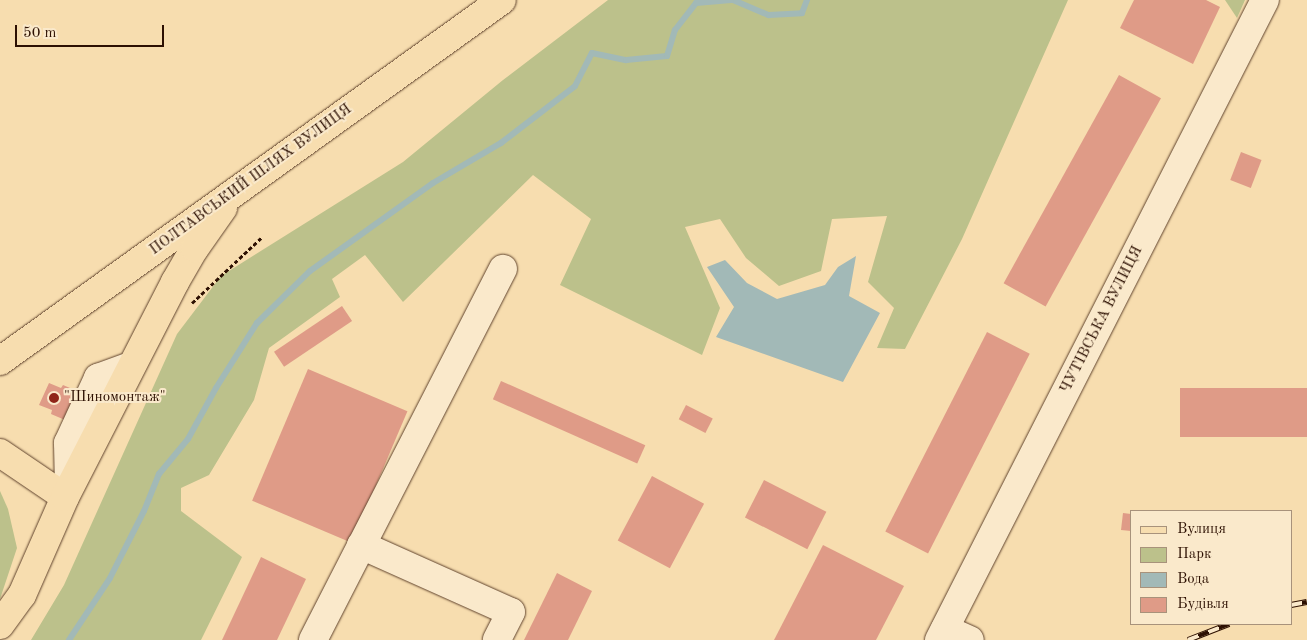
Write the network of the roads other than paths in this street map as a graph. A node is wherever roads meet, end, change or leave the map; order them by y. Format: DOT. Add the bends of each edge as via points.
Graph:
graph roads {
  1 [pos="502,0"];
  2 [pos="1264,0"];
  3 [pos="235,191"];
  4 [pos="503,269"];
  5 [pos="0,360"];
  6 [pos="0,452"];
  7 [pos="67,492"];
  8 [pos="361,545"];
  9 [pos="0,625"];
  10 [pos="942,635"];
  11 [pos="313,640"];
  12 [pos="497,640"];
  13 [pos="970,640"];
  1 -- 3 [label="main road, ПОЛТАВСЬКИЙ ШЛЯХ ВУЛИЦЯ"];
  2 -- 10 [label="street, ЧУТІВСЬКА ВУЛИЦЯ"];
  3 -- 5 [label="main road, ПОЛТАВСЬКИЙ ШЛЯХ ВУЛИЦЯ"];
  3 -- 7 [label="main road" via="194,248"];
  4 -- 8 [label="street"];
  6 -- 7 [label="main road"];
  7 -- 9 [label="main road" via="22,595"];
  8 -- 11 [label="street"];
  8 -- 12 [label="street" via="511,612"];
  10 -- 13 [label="street"];
}
